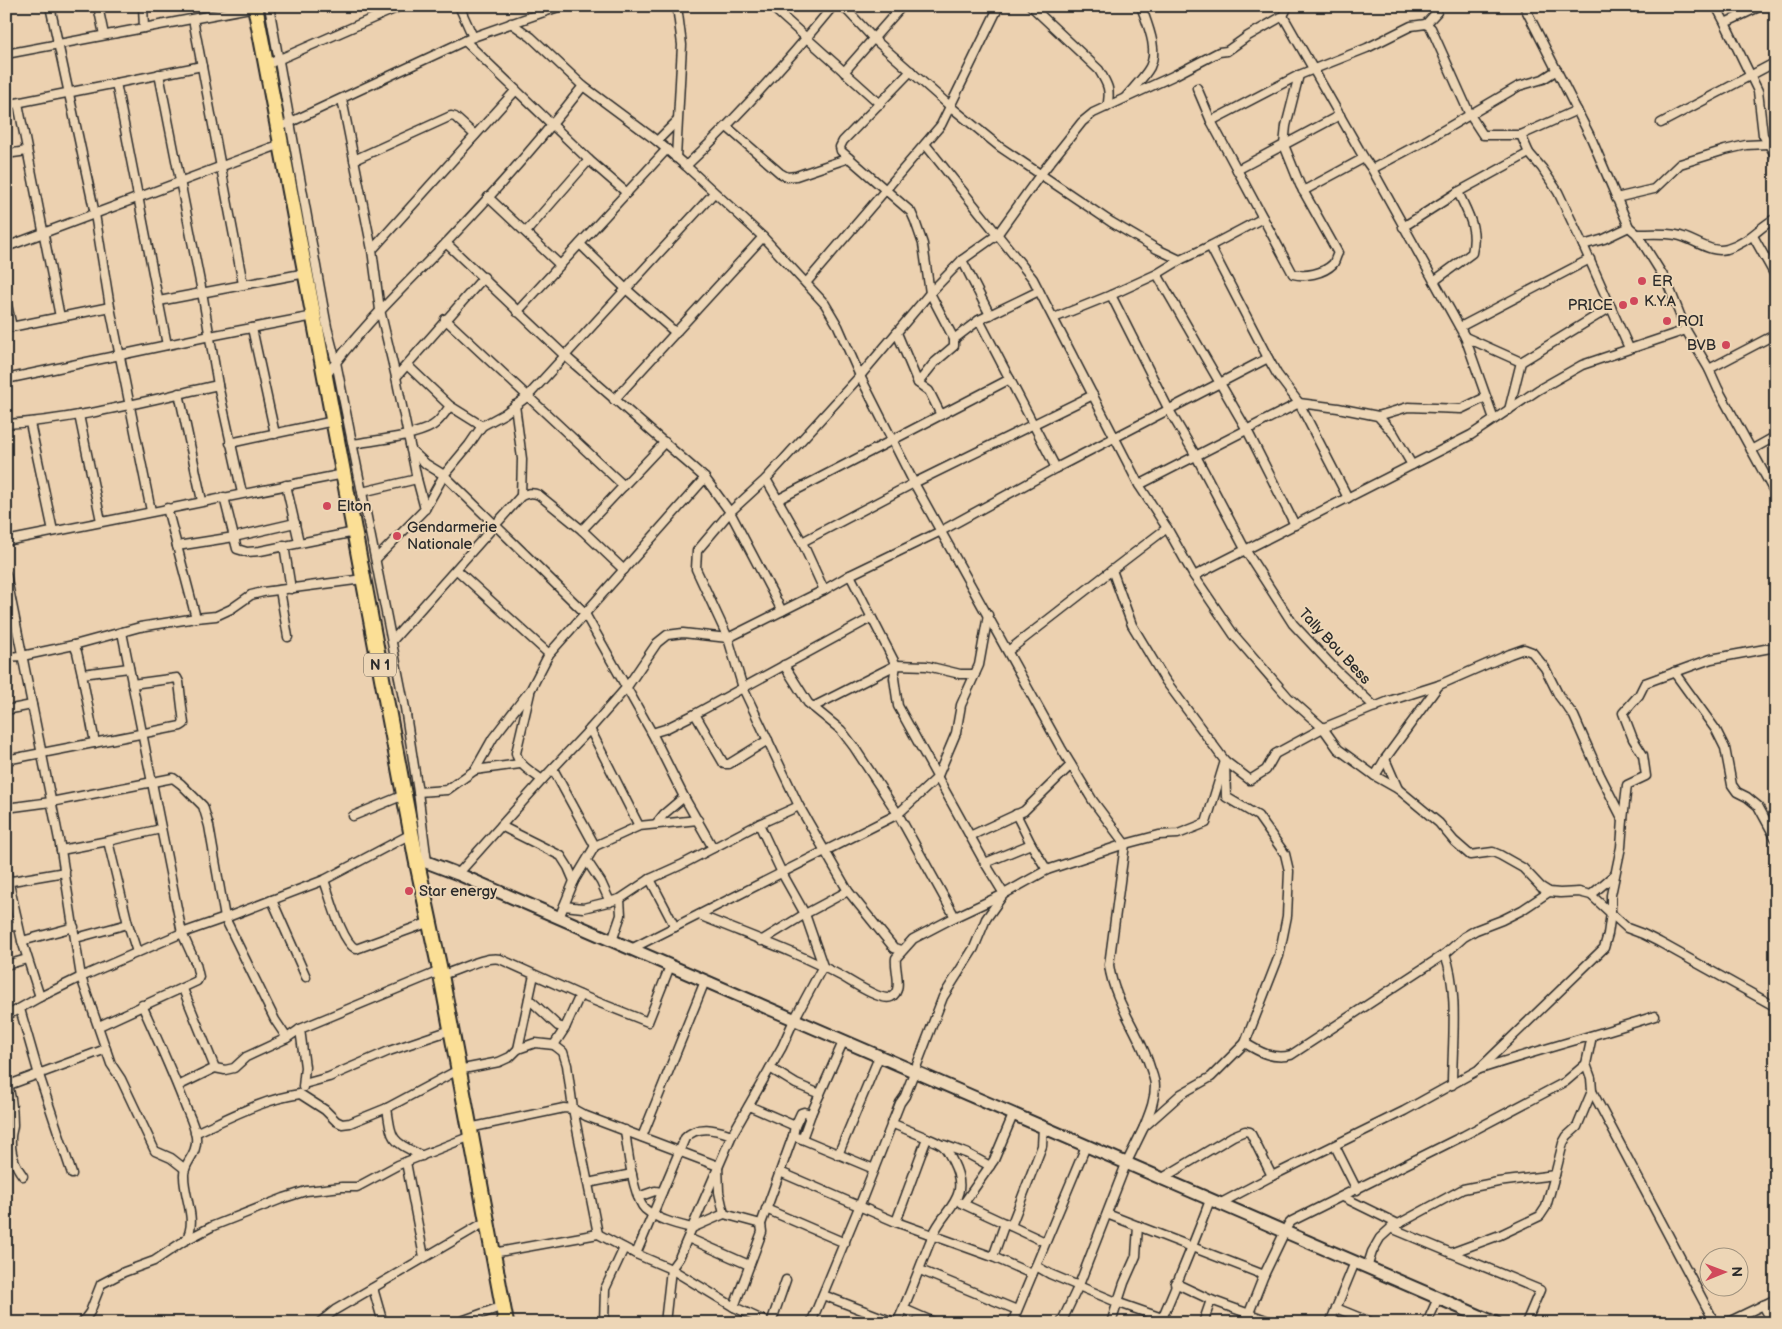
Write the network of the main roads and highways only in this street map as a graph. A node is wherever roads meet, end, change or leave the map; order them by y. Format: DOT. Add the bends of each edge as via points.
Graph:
graph roads {
  1 [pos="255,7"];
  2 [pos="506,1323"];
  1 -- 2 [label="highway, N 1" via="411,834 422,860 430,922"];
}
